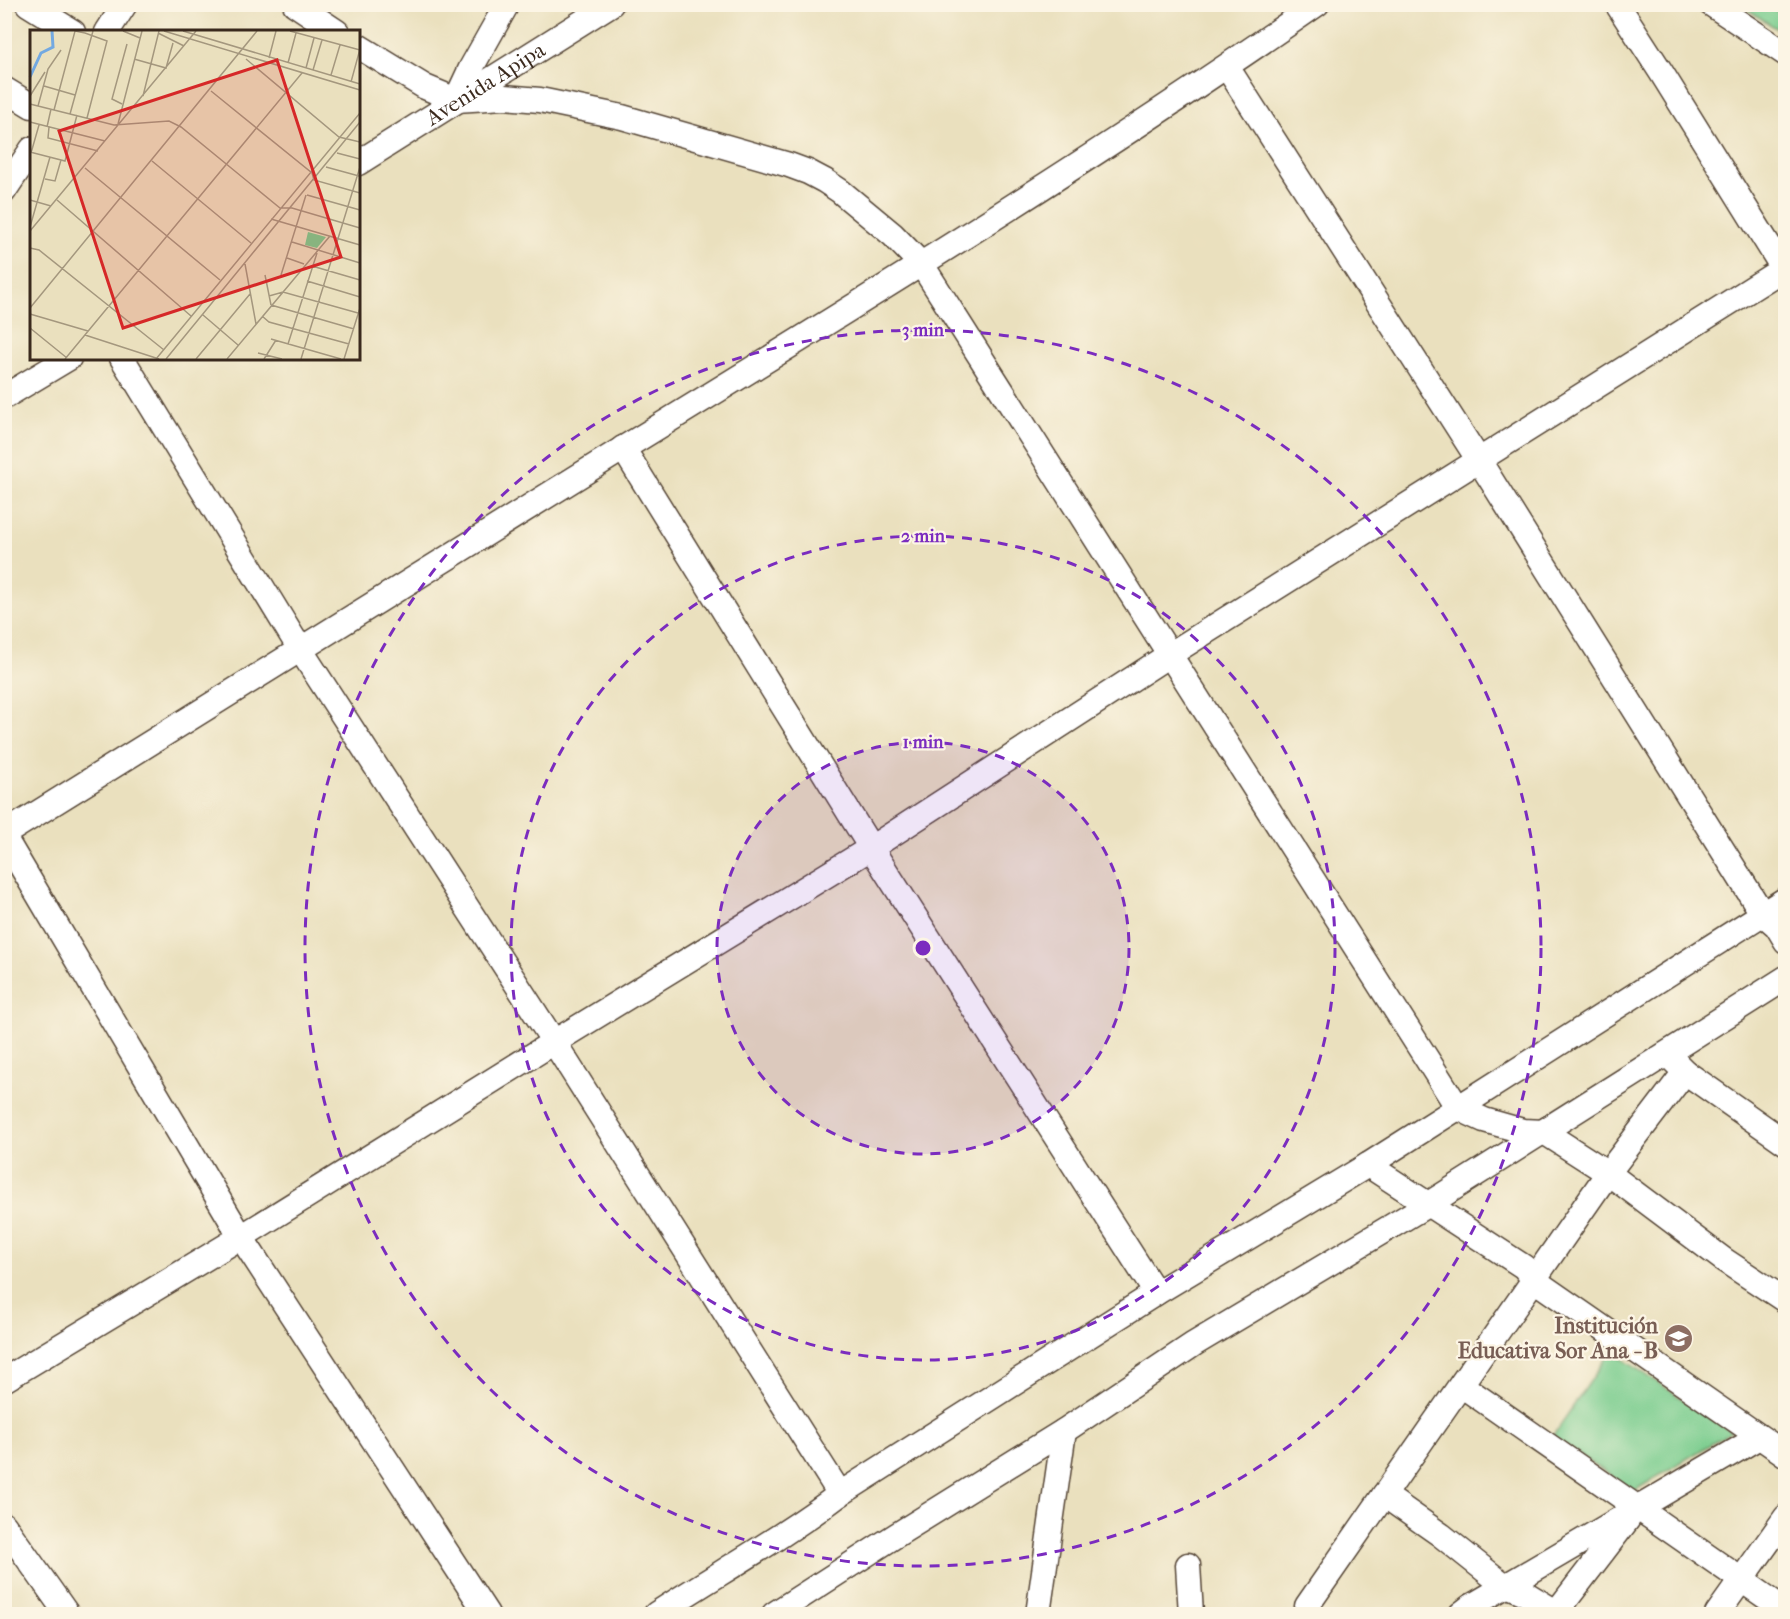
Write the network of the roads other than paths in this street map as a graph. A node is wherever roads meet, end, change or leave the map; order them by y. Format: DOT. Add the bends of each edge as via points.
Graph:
graph roads {
  1 [pos="28,4"];
  2 [pos="125,4"];
  3 [pos="295,4"];
  4 [pos="507,4"];
  5 [pos="611,4"];
  6 [pos="1317,4"];
  7 [pos="1617,4"];
  8 [pos="1711,4"];
  9 [pos="70,30"];
  10 [pos="108,30"];
  11 [pos="334,30"];
  12 [pos="360,47"];
  13 [pos="1785,54"];
  14 [pos="1227,67"];
  15 [pos="4,89"];
  16 [pos="456,100"];
  17 [pos="30,105"];
  18 [pos="30,152"];
  19 [pos="360,162"];
  20 [pos="4,191"];
  21 [pos="922,265"];
  22 [pos="1785,269"];
  23 [pos="66,360"];
  24 [pos="123,360"];
  25 [pos="4,397"];
  26 [pos="623,448"];
  27 [pos="1478,459"];
  28 [pos="300,649"];
  29 [pos="1169,655"];
  30 [pos="4,836"];
  31 [pos="871,848"];
  32 [pos="1785,899"];
  33 [pos="1762,914"];
  34 [pos="1785,941"];
  35 [pos="1784,978"];
  36 [pos="554,1042"];
  37 [pos="1666,1053"];
  38 [pos="1685,1072"];
  39 [pos="1458,1108"];
  40 [pos="1544,1132"];
  41 [pos="1785,1143"];
  42 [pos="1368,1165"];
  43 [pos="1608,1173"];
  44 [pos="1427,1205"];
  45 [pos="241,1237"];
  46 [pos="1534,1280"];
  47 [pos="1156,1293"];
  48 [pos="1785,1301"];
  49 [pos="4,1380"];
  50 [pos="1461,1385"];
  51 [pos="1064,1431"];
  52 [pos="1759,1437"];
  53 [pos="1785,1455"];
  54 [pos="840,1494"];
  55 [pos="1384,1495"];
  56 [pos="1637,1508"];
  57 [pos="1785,1517"];
  58 [pos="4,1525"];
  59 [pos="1188,1565"];
  60 [pos="1741,1581"];
  61 [pos="1508,1585"];
  62 [pos="1307,1606"];
  63 [pos="1785,1611"];
  64 [pos="68,1614"];
  65 [pos="487,1614"];
  66 [pos="656,1614"];
  67 [pos="774,1614"];
  68 [pos="1038,1614"];
  69 [pos="1191,1614"];
  70 [pos="1461,1614"];
  71 [pos="1557,1614"];
  72 [pos="1718,1614"];
  1 -- 9 [label="street"];
  2 -- 10 [label="street"];
  3 -- 11 [label="street"];
  4 -- 16 [label="street"];
  5 -- 16 [label="street, Avenida Apipa"];
  6 -- 14 [label="street"];
  7 -- 22 [label="street"];
  8 -- 13 [label="street"];
  12 -- 16 [label="street" via="425,87"];
  14 -- 21 [label="street"];
  14 -- 27 [label="street"];
  15 -- 17 [label="street"];
  16 -- 19 [label="street, Avenida Apipa"];
  16 -- 21 [label="street" via="540,100 622,117 789,165 840,191"];
  18 -- 20 [label="street"];
  21 -- 26 [label="street"];
  21 -- 29 [label="street"];
  22 -- 27 [label="street"];
  23 -- 25 [label="street"];
  24 -- 28 [label="street"];
  26 -- 28 [label="street"];
  26 -- 31 [label="street"];
  27 -- 29 [label="street"];
  27 -- 33 [label="street"];
  28 -- 30 [label="street"];
  28 -- 36 [label="street"];
  29 -- 31 [label="street"];
  29 -- 39 [label="street"];
  30 -- 45 [label="street"];
  31 -- 36 [label="street"];
  31 -- 47 [label="street"];
  32 -- 33 [label="street"];
  33 -- 34 [label="street" via="1777,926"];
  33 -- 39 [label="street"];
  35 -- 37 [label="street"];
  36 -- 45 [label="street"];
  36 -- 54 [label="street"];
  37 -- 38 [label="street"];
  37 -- 40 [label="street"];
  38 -- 41 [label="street"];
  38 -- 43 [label="street"];
  39 -- 40 [label="street" via="1505,1126"];
  39 -- 42 [label="street"];
  40 -- 43 [label="street"];
  40 -- 44 [label="street"];
  42 -- 44 [label="street"];
  42 -- 47 [label="street"];
  43 -- 46 [label="street"];
  43 -- 48 [label="street"];
  44 -- 46 [label="street" via="1524,1268"];
  44 -- 51 [label="street" via="1194,1344"];
  45 -- 49 [label="street"];
  45 -- 65 [label="street"];
  46 -- 50 [label="street"];
  46 -- 52 [label="street"];
  47 -- 54 [label="street"];
  50 -- 55 [label="street"];
  50 -- 56 [label="street"];
  51 -- 67 [label="street"];
  51 -- 68 [label="street"];
  52 -- 53 [label="street"];
  52 -- 56 [label="street"];
  54 -- 66 [label="street" via="802,1523"];
  55 -- 61 [label="street"];
  55 -- 62 [label="street"];
  56 -- 60 [label="street"];
  56 -- 61 [label="street"];
  56 -- 71 [label="street"];
  57 -- 60 [label="street"];
  58 -- 64 [label="street"];
  59 -- 69 [label="street"];
  60 -- 63 [label="street"];
  60 -- 72 [label="street"];
  61 -- 70 [label="street"];
  61 -- 71 [label="street"];
}
